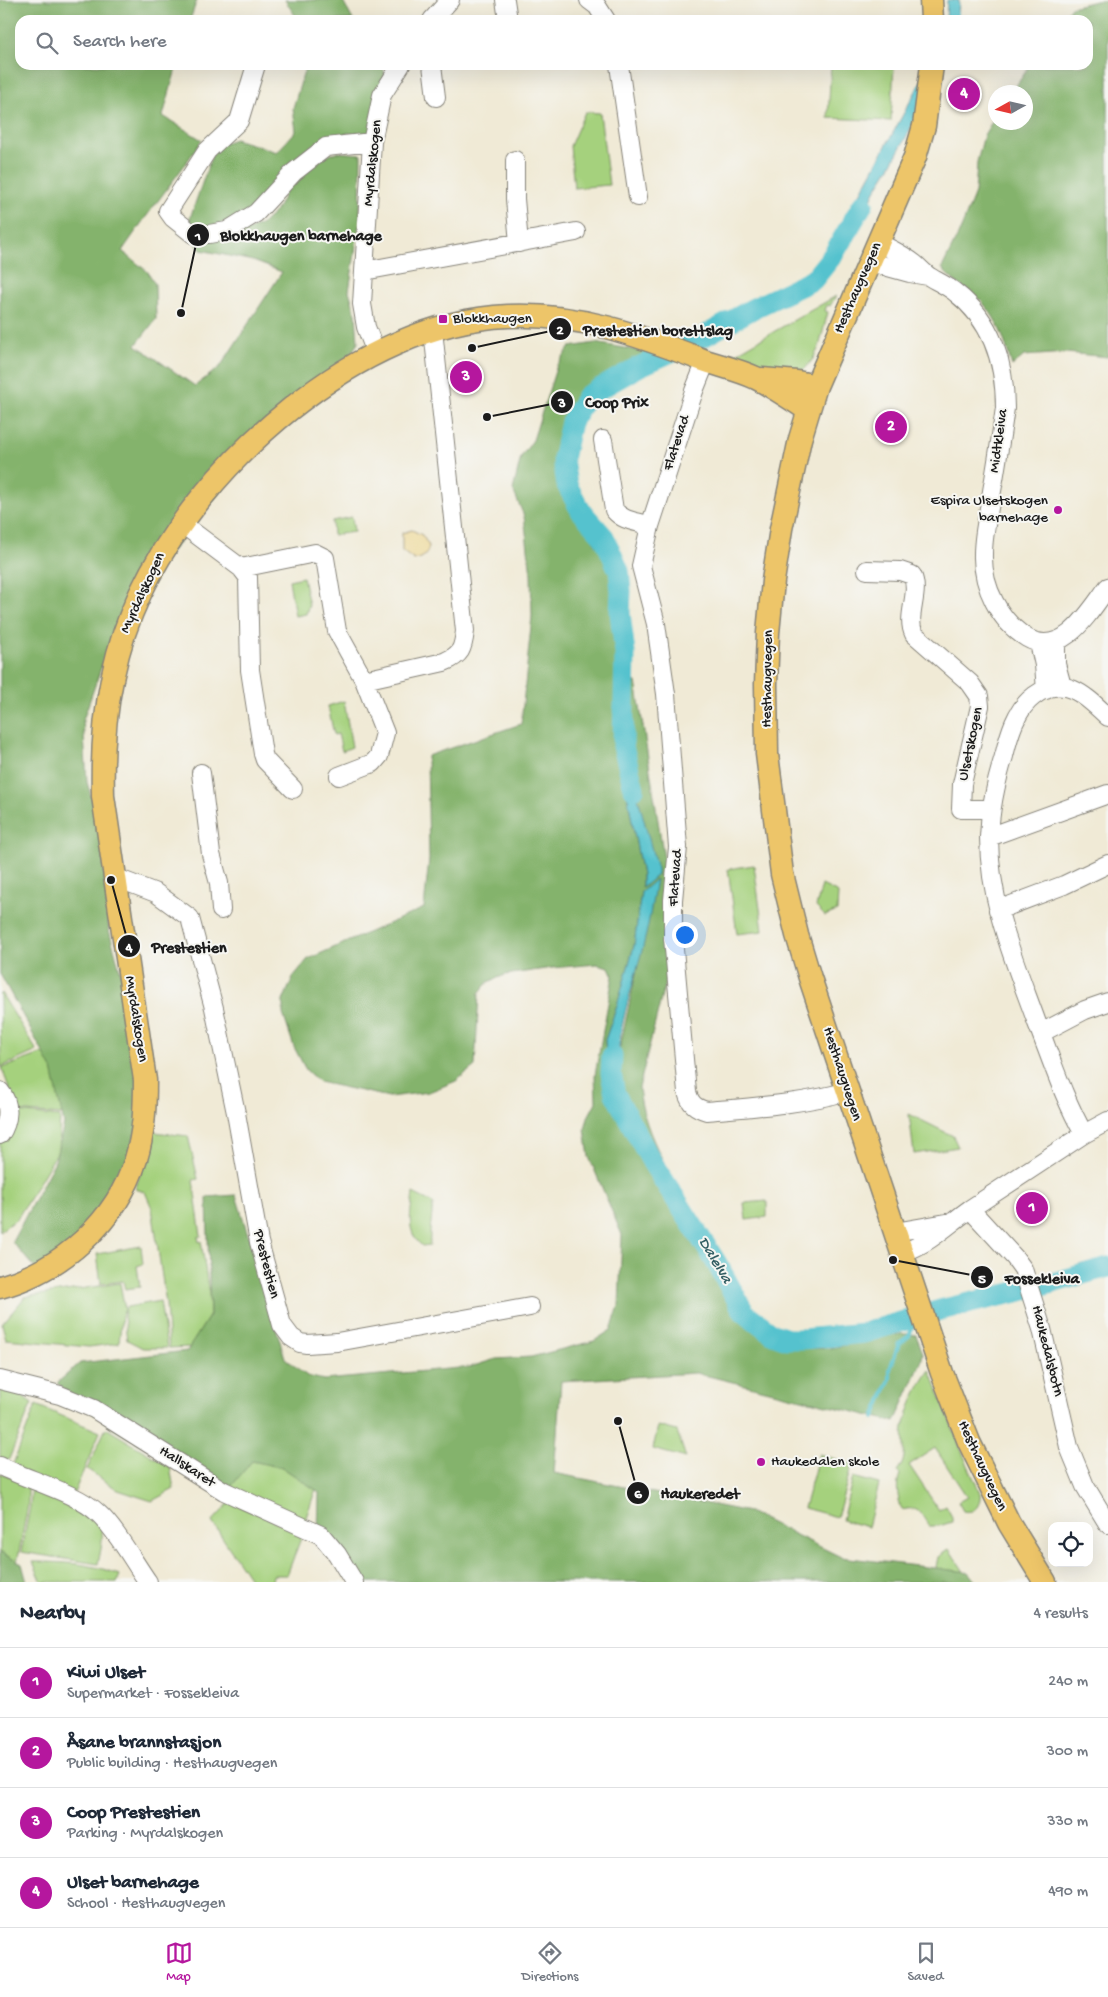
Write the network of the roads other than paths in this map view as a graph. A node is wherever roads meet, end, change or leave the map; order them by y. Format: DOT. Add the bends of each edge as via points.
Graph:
graph roads {
  1 [pos="450,0"];
  2 [pos="505,0"];
  3 [pos="589,0"];
  4 [pos="930,0"];
  5 [pos="436,15"];
  6 [pos="507,15"];
  7 [pos="603,15"];
  8 [pos="932,15"];
  9 [pos="254,70"];
  10 [pos="398,70"];
  11 [pos="433,70"];
  12 [pos="620,70"];
  13 [pos="931,70"];
  14 [pos="436,97"];
  15 [pos="372,142"];
  16 [pos="516,160"];
  17 [pos="638,197"];
  18 [pos="576,232"];
  19 [pos="519,243"];
  20 [pos="874,252"];
  21 [pos="364,271"];
  22 [pos="434,330"];
  23 [pos="376,353"];
  24 [pos="706,361"];
  25 [pos="755,378"];
  26 [pos="816,386"];
  27 [pos="808,410"];
  28 [pos="604,440"];
  29 [pos="181,523"];
  30 [pos="650,526"];
  31 [pos="241,568"];
  32 [pos="867,570"];
  33 [pos="1108,588"];
  34 [pos="1048,642"];
  35 [pos="364,680"];
  36 [pos="1054,688"];
  37 [pos="1108,717"];
  38 [pos="201,773"];
  39 [pos="339,776"];
  40 [pos="293,790"];
  41 [pos="1108,794"];
  42 [pos="992,809"];
  43 [pos="990,837"];
  44 [pos="1108,864"];
  45 [pos="114,877"];
  46 [pos="221,910"];
  47 [pos="998,910"];
  48 [pos="1108,1002"];
  49 [pos="1041,1033"];
  50 [pos="0,1091"];
  51 [pos="848,1091"];
  52 [pos="1108,1121"];
  53 [pos="1084,1134"];
  54 [pos="0,1135"];
  55 [pos="970,1209"];
  56 [pos="899,1243"];
  57 [pos="0,1287"];
  58 [pos="530,1307"];
  59 [pos="0,1380"];
  60 [pos="0,1466"];
  61 [pos="1102,1504"];
  62 [pos="1108,1524"];
  63 [pos="148,1582"];
  64 [pos="354,1582"];
  65 [pos="1045,1582"];
  1 -- 5 [label="street"];
  2 -- 6 [label="street"];
  3 -- 7 [label="street"];
  4 -- 8 [label="main road"];
  9 -- 15 [label="street" via="239,121 206,151 168,211 193,234 227,231 244,222 294,172 326,146"];
  10 -- 15 [label="street, Myrdalskogen" via="382,95"];
  11 -- 14 [label="street"];
  12 -- 17 [label="street"];
  13 -- 20 [label="main road, Hesthaugvegen" via="924,126"];
  15 -- 21 [label="street, Myrdalskogen"];
  16 -- 19 [label="street"];
  18 -- 19 [label="street"];
  19 -- 21 [label="street"];
  20 -- 26 [label="main road, Hesthaugvegen"];
  20 -- 34 [label="street, Midtkleiva" via="910,273 929,276 955,292 985,324 999,357 1005,408 985,538 984,568 991,596 999,610 1030,640"];
  21 -- 23 [label="street, Myrdalskogen" via="362,304"];
  22 -- 23 [label="main road, Myrdalskogen"];
  22 -- 24 [label="main road, Myrdalskogen" via="505,316 565,318 645,338"];
  22 -- 35 [label="street" via="464,646 456,657 444,662"];
  23 -- 29 [label="main road, Myrdalskogen" via="288,410 234,460"];
  24 -- 25 [label="main road"];
  24 -- 30 [label="street, Flatevad"];
  25 -- 26 [label="main road"];
  25 -- 27 [label="main road"];
  26 -- 27 [label="main road, Hesthaugvegen"];
  27 -- 51 [label="main road, Hesthaugvegen" via="794,462 773,581 766,684 767,754 784,883 810,978"];
  28 -- 30 [label="street" via="614,510 625,520"];
  29 -- 31 [label="street"];
  29 -- 45 [label="main road, Myrdalskogen" via="139,595 121,640 107,704 103,796"];
  30 -- 51 [label="street, Flatevad" via="641,566 656,624 666,694 678,847 673,938 689,1099 696,1108 707,1111 790,1102"];
  31 -- 35 [label="street" via="315,553 325,558 337,631"];
  31 -- 40 [label="street" via="248,578 250,670 263,754"];
  32 -- 42 [label="street, Ulsetskogen" via="900,571 912,575 915,584 914,634 978,692 980,706 962,784 961,809"];
  33 -- 34 [label="street" via="1068,636"];
  34 -- 36 [label="street" via="1056,664"];
  35 -- 39 [label="street" via="385,733 374,763"];
  36 -- 37 [label="street" via="1081,692"];
  36 -- 42 [label="street" via="1030,699 1017,716 1004,752"];
  38 -- 46 [label="street"];
  41 -- 43 [label="street"];
  42 -- 43 [label="street"];
  43 -- 47 [label="street"];
  44 -- 47 [label="street"];
  45 -- 57 [label="main road, Myrdalskogen" via="145,1080 142,1136 122,1191 88,1237 52,1265 28,1278"];
  45 -- 58 [label="street, Prestestien" via="156,893 190,918 214,1008 259,1242 282,1325 291,1337 307,1344 337,1342"];
  47 -- 49 [label="street"];
  48 -- 49 [label="street" via="1084,1010"];
  49 -- 53 [label="street" via="1062,1089"];
  50 -- 54 [label="street" via="8,1115"];
  51 -- 56 [label="main road, Hesthaugvegen"];
  52 -- 53 [label="street"];
  53 -- 55 [label="street"];
  55 -- 56 [label="street" via="952,1222"];
  55 -- 61 [label="street, Haukedalsbotn" via="1016,1258 1029,1286 1070,1447 1079,1473"];
  56 -- 65 [label="main road, Hesthaugvegen" via="953,1403 983,1474"];
  59 -- 64 [label="street, Hallskaret" via="60,1395 94,1409 224,1491 322,1535 338,1554"];
  60 -- 63 [label="street" via="93,1508 106,1521"];
  61 -- 62 [label="street, Haukedalsbotn"];
}
